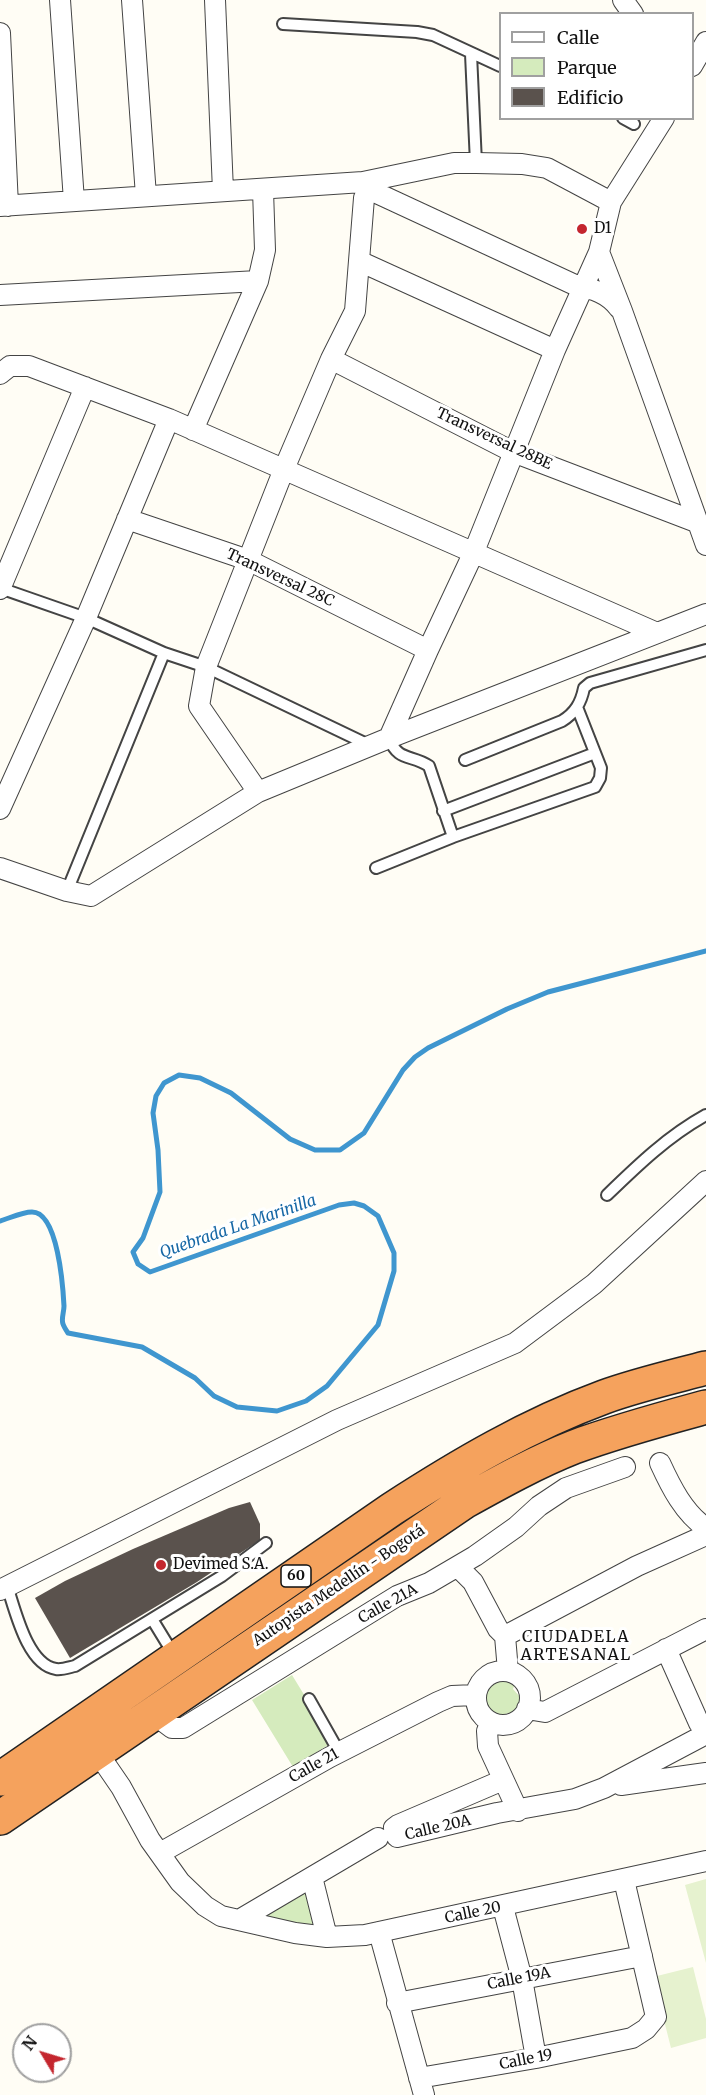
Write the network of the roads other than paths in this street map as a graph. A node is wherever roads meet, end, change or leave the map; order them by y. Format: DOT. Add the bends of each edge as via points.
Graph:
graph roads {
  1 [pos="60,0"];
  2 [pos="132,0"];
  3 [pos="214,0"];
  4 [pos="283,24"];
  5 [pos="706,42"];
  6 [pos="0,46"];
  7 [pos="471,54"];
  8 [pos="694,64"];
  9 [pos="499,65"];
  10 [pos="627,120"];
  11 [pos="663,120"];
  12 [pos="634,124"];
  13 [pos="476,163"];
  14 [pos="365,186"];
  15 [pos="264,190"];
  16 [pos="223,191"];
  17 [pos="146,196"];
  18 [pos="74,201"];
  19 [pos="611,202"];
  20 [pos="4,206"];
  21 [pos="599,252"];
  22 [pos="359,261"];
  23 [pos="258,280"];
  24 [pos="584,287"];
  25 [pos="0,295"];
  26 [pos="622,311"];
  27 [pos="555,350"];
  28 [pos="331,359"];
  29 [pos="0,374"];
  30 [pos="85,387"];
  31 [pos="169,419"];
  32 [pos="193,430"];
  33 [pos="513,452"];
  34 [pos="284,469"];
  35 [pos="128,519"];
  36 [pos="696,522"];
  37 [pos="706,545"];
  38 [pos="473,554"];
  39 [pos="248,560"];
  40 [pos="0,589"];
  41 [pos="706,614"];
  42 [pos="86,618"];
  43 [pos="657,633"];
  44 [pos="428,650"];
  45 [pos="706,650"];
  46 [pos="164,653"];
  47 [pos="206,667"];
  48 [pos="577,707"];
  49 [pos="389,738"];
  50 [pos="371,746"];
  51 [pos="595,753"];
  52 [pos="465,760"];
  53 [pos="258,792"];
  54 [pos="0,809"];
  55 [pos="443,811"];
  56 [pos="453,837"];
  57 [pos="0,868"];
  58 [pos="376,868"];
  59 [pos="67,891"];
  60 [pos="706,1115"];
  61 [pos="706,1181"];
  62 [pos="608,1195"];
  63 [pos="696,1369"];
  64 [pos="706,1407"];
  65 [pos="660,1462"];
  66 [pos="625,1467"];
  67 [pos="706,1528"];
  68 [pos="706,1535"];
  69 [pos="266,1543"];
  70 [pos="458,1567"];
  71 [pos="4,1588"];
  72 [pos="152,1619"];
  73 [pos="706,1629"];
  74 [pos="504,1636"];
  75 [pos="666,1649"];
  76 [pos="176,1658"];
  77 [pos="508,1671"];
  78 [pos="475,1695"];
  79 [pos="309,1698"];
  80 [pos="527,1710"];
  81 [pos="152,1713"];
  82 [pos="491,1723"];
  83 [pos="702,1736"];
  84 [pos="97,1752"];
  85 [pos="339,1752"];
  86 [pos="706,1773"];
  87 [pos="0,1779"];
  88 [pos="503,1780"];
  89 [pos="604,1788"];
  90 [pos="518,1810"];
  91 [pos="0,1818"];
  92 [pos="378,1838"];
  93 [pos="160,1853"];
  94 [pos="706,1861"];
  95 [pos="312,1877"];
  96 [pos="624,1880"];
  97 [pos="502,1906"];
  98 [pos="239,1920"];
  99 [pos="379,1932"];
  100 [pos="327,1937"];
  101 [pos="642,1956"];
  102 [pos="522,1978"];
  103 [pos="397,2003"];
  104 [pos="536,2058"];
  105 [pos="422,2087"];
  1 -- 18 [label="street"];
  2 -- 17 [label="street"];
  3 -- 16 [label="street"];
  4 -- 7 [label="lane" via="417,32 433,35"];
  5 -- 8 [label="street"];
  6 -- 20 [label="street"];
  7 -- 9 [label="lane"];
  7 -- 13 [label="lane"];
  10 -- 12 [label="lane"];
  11 -- 19 [label="street"];
  13 -- 14 [label="street" via="454,163"];
  13 -- 19 [label="street" via="547,168"];
  14 -- 15 [label="street"];
  14 -- 22 [label="street"];
  14 -- 24 [label="street"];
  15 -- 16 [label="street"];
  15 -- 23 [label="street" via="265,250"];
  16 -- 17 [label="street"];
  17 -- 18 [label="street"];
  18 -- 20 [label="street"];
  19 -- 21 [label="street"];
  21 -- 24 [label="street"];
  21 -- 26 [label="street"];
  22 -- 27 [label="street"];
  22 -- 28 [label="street" via="355,311"];
  23 -- 25 [label="street"];
  23 -- 32 [label="street"];
  24 -- 26 [label="street" via="601,292"];
  24 -- 27 [label="street"];
  26 -- 36 [label="street"];
  27 -- 33 [label="street"];
  28 -- 33 [label="street, Transversal 28BE"];
  28 -- 34 [label="street"];
  29 -- 30 [label="street" via="10,366 29,366"];
  30 -- 31 [label="street"];
  30 -- 40 [label="street"];
  31 -- 32 [label="street"];
  31 -- 35 [label="street"];
  32 -- 34 [label="street"];
  33 -- 36 [label="street, Transversal 28BE"];
  33 -- 38 [label="street"];
  34 -- 38 [label="street"];
  34 -- 39 [label="street"];
  35 -- 39 [label="street, Transversal 28C"];
  35 -- 42 [label="street"];
  36 -- 37 [label="street"];
  38 -- 43 [label="street"];
  38 -- 44 [label="street"];
  39 -- 44 [label="street, Transversal 28C"];
  39 -- 47 [label="street"];
  40 -- 42 [label="lane"];
  41 -- 43 [label="street"];
  42 -- 46 [label="lane"];
  42 -- 54 [label="street"];
  43 -- 49 [label="street"];
  44 -- 49 [label="street"];
  45 -- 48 [label="lane" via="590,683"];
  46 -- 47 [label="lane"];
  46 -- 59 [label="lane"];
  47 -- 50 [label="lane"];
  47 -- 53 [label="street" via="199,706"];
  48 -- 51 [label="lane"];
  48 -- 52 [label="lane" via="562,721"];
  49 -- 50 [label="street"];
  49 -- 55 [label="lane" via="398,754 429,766"];
  50 -- 53 [label="street"];
  51 -- 55 [label="lane"];
  51 -- 56 [label="lane" via="601,768 595,787"];
  53 -- 59 [label="street" via="92,896"];
  55 -- 56 [label="lane"];
  56 -- 58 [label="lane"];
  57 -- 59 [label="street"];
  60 -- 62 [label="lane" via="683,1128"];
  61 -- 71 [label="street" via="594,1284 515,1343 336,1420"];
  63 -- 76 [label="highway, 60" via="606,1396 493,1447 402,1503"];
  64 -- 81 [label="highway, Autopista Medellín - Bogotá / 60" via="574,1448 464,1502"];
  65 -- 67 [label="street" via="673,1491"];
  66 -- 70 [label="street, Calle 21A" via="566,1488"];
  68 -- 74 [label="street" via="637,1566"];
  69 -- 72 [label="lane" via="222,1576"];
  70 -- 74 [label="street" via="473,1582"];
  70 -- 81 [label="street, Calle 21A" via="397,1596 183,1728 172,1728"];
  71 -- 72 [label="lane" via="30,1650 56,1669 75,1666"];
  72 -- 76 [label="lane"];
  73 -- 75 [label="street"];
  74 -- 77 [label="street"];
  75 -- 80 [label="street" via="545,1712"];
  75 -- 83 [label="street"];
  76 -- 87 [label="highway, 60"];
  77 -- 78 [label="street" via="486,1676"];
  77 -- 80 [label="street" via="525,1682 530,1695"];
  78 -- 82 [label="street" via="479,1712"];
  78 -- 85 [label="street, Calle 21" via="452,1696"];
  79 -- 85 [label="lane"];
  80 -- 82 [label="street" via="508,1725"];
  81 -- 84 [label="highway, Autopista Medellín - Bogotá / 60"];
  82 -- 88 [label="street" via="488,1746"];
  83 -- 86 [label="street"];
  83 -- 89 [label="street, Calle 20A"];
  84 -- 91 [label="highway, Autopista Medellín - Bogotá / 60"];
  84 -- 93 [label="street, Calle 20"];
  85 -- 93 [label="street, Calle 21"];
  86 -- 89 [label="street, Calle 20A"];
  88 -- 90 [label="street"];
  88 -- 90 [label="street, Calle 20A" via="398,1825 395,1833 401,1837"];
  89 -- 90 [label="street, Calle 20A" via="575,1799"];
  92 -- 95 [label="street"];
  93 -- 98 [label="street, Calle 20" via="180,1882 206,1906 221,1916"];
  94 -- 96 [label="street, Calle 20"];
  95 -- 98 [label="street"];
  95 -- 100 [label="street"];
  96 -- 97 [label="street, Calle 20"];
  96 -- 101 [label="street"];
  97 -- 99 [label="street, Calle 20"];
  97 -- 102 [label="street"];
  98 -- 100 [label="street, Calle 20"];
  99 -- 100 [label="street, Calle 20"];
  99 -- 103 [label="street"];
  101 -- 102 [label="street, Calle 19A"];
  101 -- 104 [label="street, Calle 19" via="656,2017 646,2029 632,2038"];
  102 -- 103 [label="street, Calle 19A"];
  102 -- 104 [label="street"];
  103 -- 105 [label="street"];
  104 -- 105 [label="street, Calle 19"];
}
